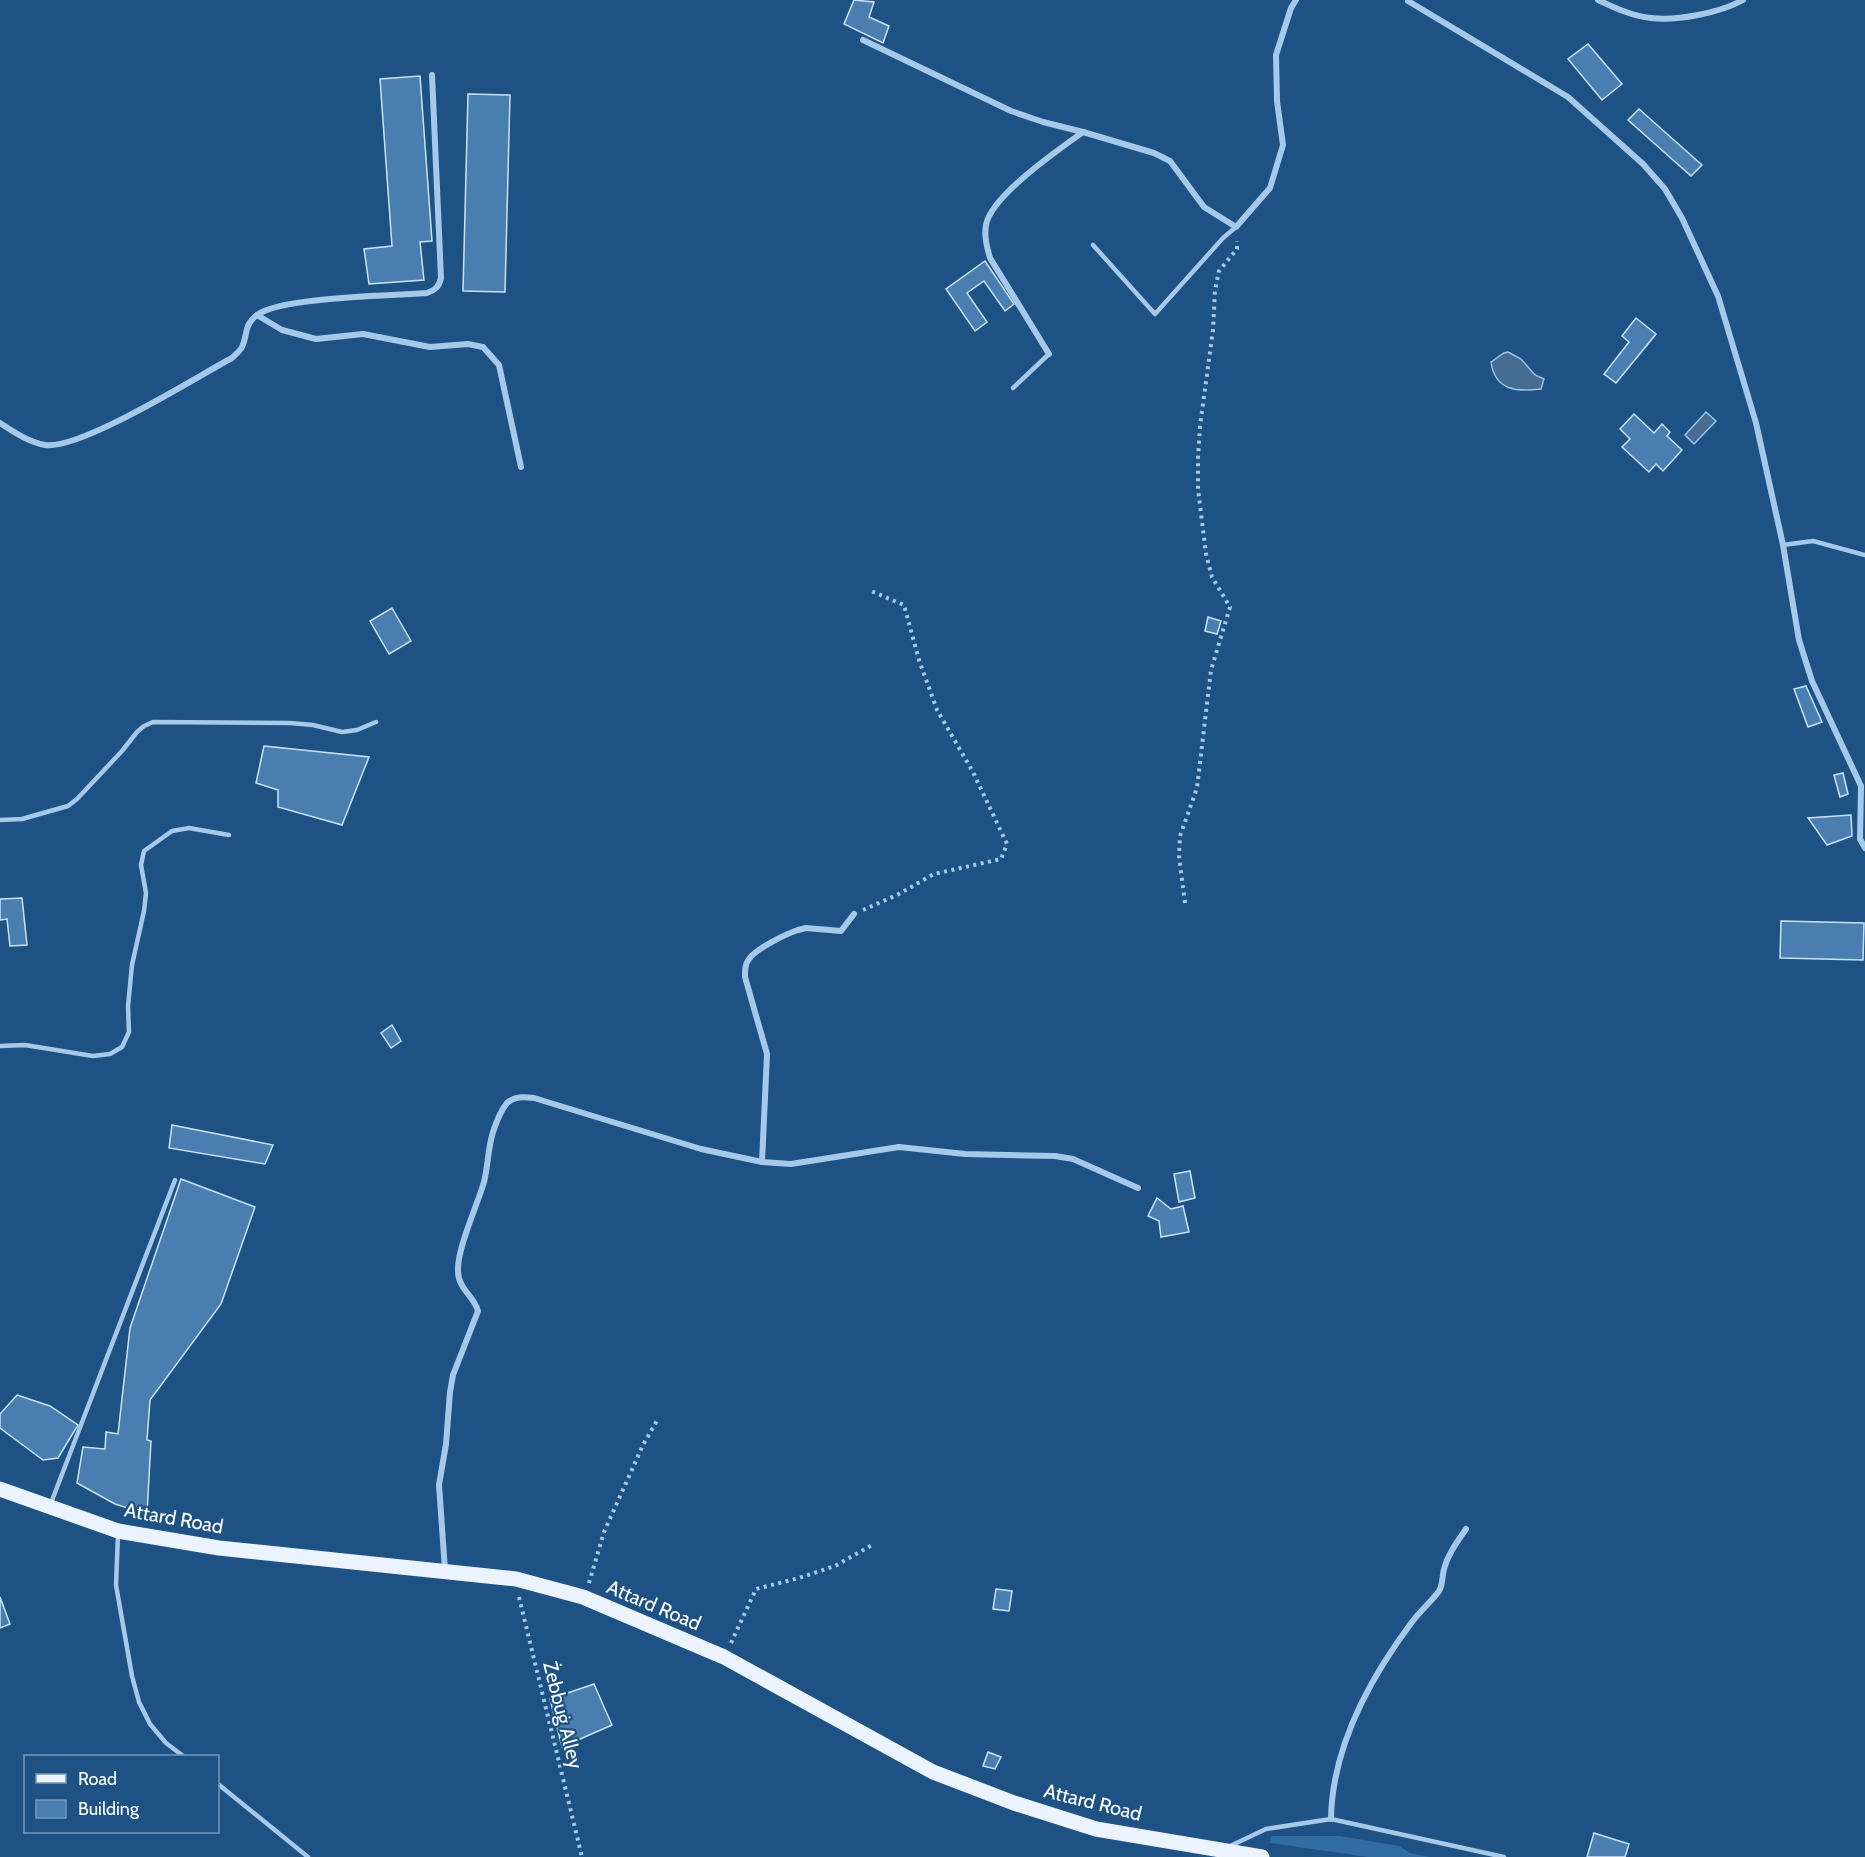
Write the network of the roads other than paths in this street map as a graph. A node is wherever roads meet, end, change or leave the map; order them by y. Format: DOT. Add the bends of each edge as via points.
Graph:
graph roads {
  1 [pos="1296,0"];
  2 [pos="1408,0"];
  3 [pos="1598,0"];
  4 [pos="1743,0"];
  5 [pos="863,40"];
  6 [pos="432,75"];
  7 [pos="1083,132"];
  8 [pos="1236,227"];
  9 [pos="1093,245"];
  10 [pos="257,315"];
  11 [pos="1049,354"];
  12 [pos="1013,388"];
  13 [pos="0,423"];
  14 [pos="521,467"];
  15 [pos="1783,544"];
  16 [pos="1865,555"];
  17 [pos="376,722"];
  18 [pos="0,820"];
  19 [pos="229,835"];
  20 [pos="1865,848"];
  21 [pos="854,914"];
  22 [pos="0,1046"];
  23 [pos="762,1162"];
  24 [pos="175,1180"];
  25 [pos="1138,1188"];
  26 [pos="0,1489"];
  27 [pos="50,1506"];
  28 [pos="1466,1529"];
  29 [pos="118,1531"];
  30 [pos="446,1571"];
  31 [pos="182,1755"];
  32 [pos="219,1785"];
  33 [pos="1331,1819"];
  34 [pos="1220,1851"];
  35 [pos="308,1857"];
  36 [pos="1262,1857"];
  37 [pos="1504,1857"];
  1 -- 8 [label="street" via="1276,55 1282,145 1270,188"];
  2 -- 15 [label="street" via="1568,98 1643,164 1665,189 1718,296 1755,423"];
  3 -- 4 [label="street" via="1652,19 1711,12"];
  5 -- 7 [label="street" via="1011,111"];
  6 -- 10 [label="street" via="439,285 427,293 293,303"];
  7 -- 8 [label="street" via="1170,161 1204,207"];
  7 -- 11 [label="street" via="1025,175 986,223 990,258"];
  8 -- 9 [label="lane" via="1155,314"];
  10 -- 13 [label="street" via="245,332 242,347 232,358 99,431 72,442 47,445 26,439"];
  10 -- 14 [label="street" via="282,330 316,339 363,334 430,347 483,346 499,365"];
  11 -- 12 [label="lane"];
  15 -- 16 [label="lane" via="1813,541"];
  15 -- 20 [label="street" via="1799,640 1861,786 1860,839"];
  17 -- 18 [label="lane" via="342,732 290,723 153,722 137,732 68,806 22,819"];
  19 -- 22 [label="lane" via="189,828 172,831 144,851 144,911 132,965 129,1032 122,1047 110,1054 93,1056 25,1045"];
  21 -- 23 [label="street" via="841,931 806,928 791,932 754,954 745,968 767,1054"];
  23 -- 25 [label="street" via="791,1164 899,1147 965,1154 1055,1156 1073,1159"];
  23 -- 30 [label="street" via="701,1149 534,1098 508,1102 494,1131 484,1182 458,1261 459,1280 478,1311 450,1392 439,1485"];
  24 -- 27 [label="lane"];
  26 -- 27 [label="main road, Attard Road"];
  27 -- 29 [label="main road, Attard Road"];
  28 -- 33 [label="street" via="1451,1550 1441,1589 1399,1641 1357,1713 1339,1763"];
  29 -- 30 [label="main road, Attard Road" via="219,1548"];
  29 -- 31 [label="lane" via="116,1585 139,1702 150,1724"];
  30 -- 34 [label="main road, Attard Road" via="516,1579 583,1597 724,1657 933,1772 1014,1803 1096,1829"];
  32 -- 35 [label="lane"];
  33 -- 34 [label="lane" via="1266,1829"];
  33 -- 37 [label="lane"];
  34 -- 36 [label="main road, Attard Road"];
}
